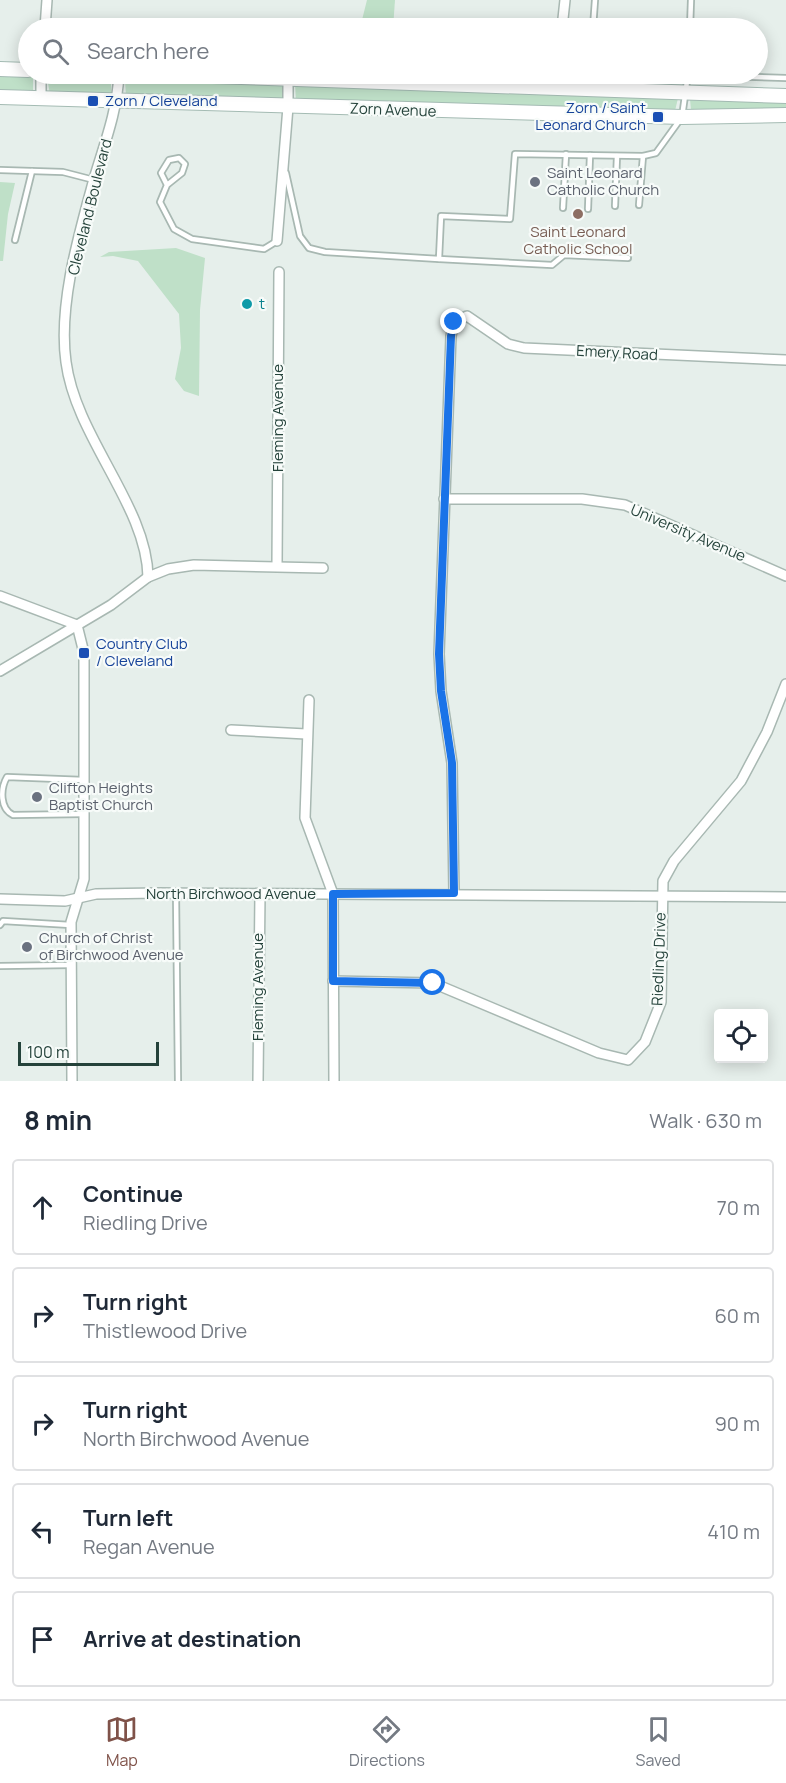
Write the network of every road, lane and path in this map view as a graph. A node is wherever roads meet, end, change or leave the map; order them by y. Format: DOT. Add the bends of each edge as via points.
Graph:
graph roads {
  1 [pos="47,0"];
  2 [pos="565,0"];
  3 [pos="595,0"];
  4 [pos="691,0"];
  5 [pos="46,18"];
  6 [pos="562,18"];
  7 [pos="594,18"];
  8 [pos="690,18"];
  9 [pos="0,69"];
  10 [pos="18,70"];
  11 [pos="768,77"];
  12 [pos="786,78"];
  13 [pos="41,84"];
  14 [pos="119,84"];
  15 [pos="288,84"];
  16 [pos="606,84"];
  17 [pos="687,84"];
  18 [pos="687,91"];
  19 [pos="786,96"];
  20 [pos="0,97"];
  21 [pos="41,99"];
  22 [pos="118,102"];
  23 [pos="288,107"];
  24 [pos="786,115"];
  25 [pos="682,117"];
  26 [pos="566,154"];
  27 [pos="590,155"];
  28 [pos="617,156"];
  29 [pos="643,156"];
  30 [pos="283,157"];
  31 [pos="0,170"];
  32 [pos="32,171"];
  33 [pos="94,180"];
  34 [pos="167,185"];
  35 [pos="639,205"];
  36 [pos="615,206"];
  37 [pos="563,208"];
  38 [pos="588,209"];
  39 [pos="15,240"];
  40 [pos="277,241"];
  41 [pos="628,258"];
  42 [pos="439,259"];
  43 [pos="279,272"];
  44 [pos="786,360"];
  45 [pos="444,499"];
  46 [pos="277,565"];
  47 [pos="323,568"];
  48 [pos="786,575"];
  49 [pos="148,577"];
  50 [pos="0,596"];
  51 [pos="77,625"];
  52 [pos="0,671"];
  53 [pos="786,684"];
  54 [pos="309,700"];
  55 [pos="231,730"];
  56 [pos="306,734"];
  57 [pos="84,780"];
  58 [pos="84,814"];
  59 [pos="176,893"];
  60 [pos="260,893"];
  61 [pos="454,893"];
  62 [pos="333,894"];
  63 [pos="662,895"];
  64 [pos="786,897"];
  65 [pos="78,898"];
  66 [pos="0,899"];
  67 [pos="0,925"];
  68 [pos="71,925"];
  69 [pos="71,964"];
  70 [pos="0,966"];
  71 [pos="333,981"];
  72 [pos="72,1081"];
  73 [pos="178,1081"];
  74 [pos="258,1081"];
  75 [pos="334,1081"];
  1 -- 5 [label="street"];
  2 -- 6 [label="street"];
  3 -- 7 [label="lane"];
  4 -- 8 [label="lane"];
  9 -- 10 [label="main road"];
  11 -- 12 [label="lane"];
  13 -- 21 [label="street"];
  14 -- 22 [label="street, Cleveland Boulevard"];
  15 -- 23 [label="street"];
  16 -- 18 [label="main road, Zorn Avenue"];
  17 -- 18 [label="lane"];
  18 -- 19 [label="main road, Zorn Avenue"];
  18 -- 25 [label="lane"];
  20 -- 21 [label="main road, Zorn Avenue"];
  21 -- 22 [label="main road, Zorn Avenue"];
  22 -- 23 [label="main road, Zorn Avenue"];
  22 -- 33 [label="street, Cleveland Boulevard"];
  23 -- 25 [label="main road, Zorn Avenue"];
  23 -- 30 [label="street"];
  24 -- 25 [label="main road, Zorn Avenue"];
  25 -- 29 [label="lane" via="656,153"];
  26 -- 27 [label="lane"];
  26 -- 37 [label="lane"];
  26 -- 42 [label="lane" via="515,154 510,219 441,216"];
  27 -- 28 [label="lane"];
  27 -- 38 [label="lane"];
  28 -- 29 [label="lane"];
  28 -- 36 [label="lane"];
  29 -- 35 [label="lane"];
  30 -- 40 [label="street"];
  30 -- 42 [label="lane" via="300,236 309,248"];
  31 -- 32 [label="lane"];
  32 -- 33 [label="lane" via="63,172"];
  32 -- 39 [label="lane"];
  33 -- 49 [label="street, Cleveland Boulevard" via="73,269 66,362 82,416 141,534"];
  34 -- 34 [label="lane" via="182,173 185,164 179,158 169,160 161,173"];
  34 -- 40 [label="lane" via="160,202 174,229 192,239 264,249"];
  41 -- 42 [label="lane" via="564,255 552,266"];
  43 -- 46 [label="street, Fleming Avenue"];
  44 -- 45 [label="street, Emery Road" via="524,348 508,344 473,319 458,318 451,336"];
  45 -- 48 [label="street, University Avenue" via="582,499 626,505"];
  45 -- 61 [label="street" via="439,654 452,763"];
  46 -- 47 [label="street"];
  46 -- 49 [label="street" via="186,565"];
  49 -- 51 [label="street"];
  50 -- 51 [label="street"];
  51 -- 52 [label="street"];
  51 -- 57 [label="street" via="84,653"];
  53 -- 63 [label="street, Riedling Drive" via="754,759 727,799 674,861 663,881"];
  54 -- 56 [label="street"];
  55 -- 56 [label="street"];
  56 -- 62 [label="street" via="305,818"];
  57 -- 58 [label="street"];
  57 -- 58 [label="lane" via="7,777 2,783 0,803 13,815"];
  58 -- 65 [label="street" via="84,883"];
  59 -- 60 [label="street, North Birchwood Avenue"];
  59 -- 65 [label="street, North Birchwood Avenue" via="96,894"];
  59 -- 73 [label="lane"];
  60 -- 62 [label="street, North Birchwood Avenue"];
  60 -- 74 [label="street, Fleming Avenue"];
  61 -- 62 [label="street, North Birchwood Avenue"];
  61 -- 63 [label="street, North Birchwood Avenue"];
  62 -- 71 [label="street"];
  63 -- 64 [label="street, North Birchwood Avenue"];
  63 -- 71 [label="street, Riedling Drive" via="660,1005 640,1049 628,1060 599,1053 433,983"];
  65 -- 66 [label="street, North Birchwood Avenue"];
  65 -- 68 [label="street"];
  67 -- 68 [label="lane" via="3,921"];
  68 -- 69 [label="street"];
  69 -- 70 [label="lane"];
  69 -- 72 [label="street"];
  71 -- 75 [label="street"];
}
